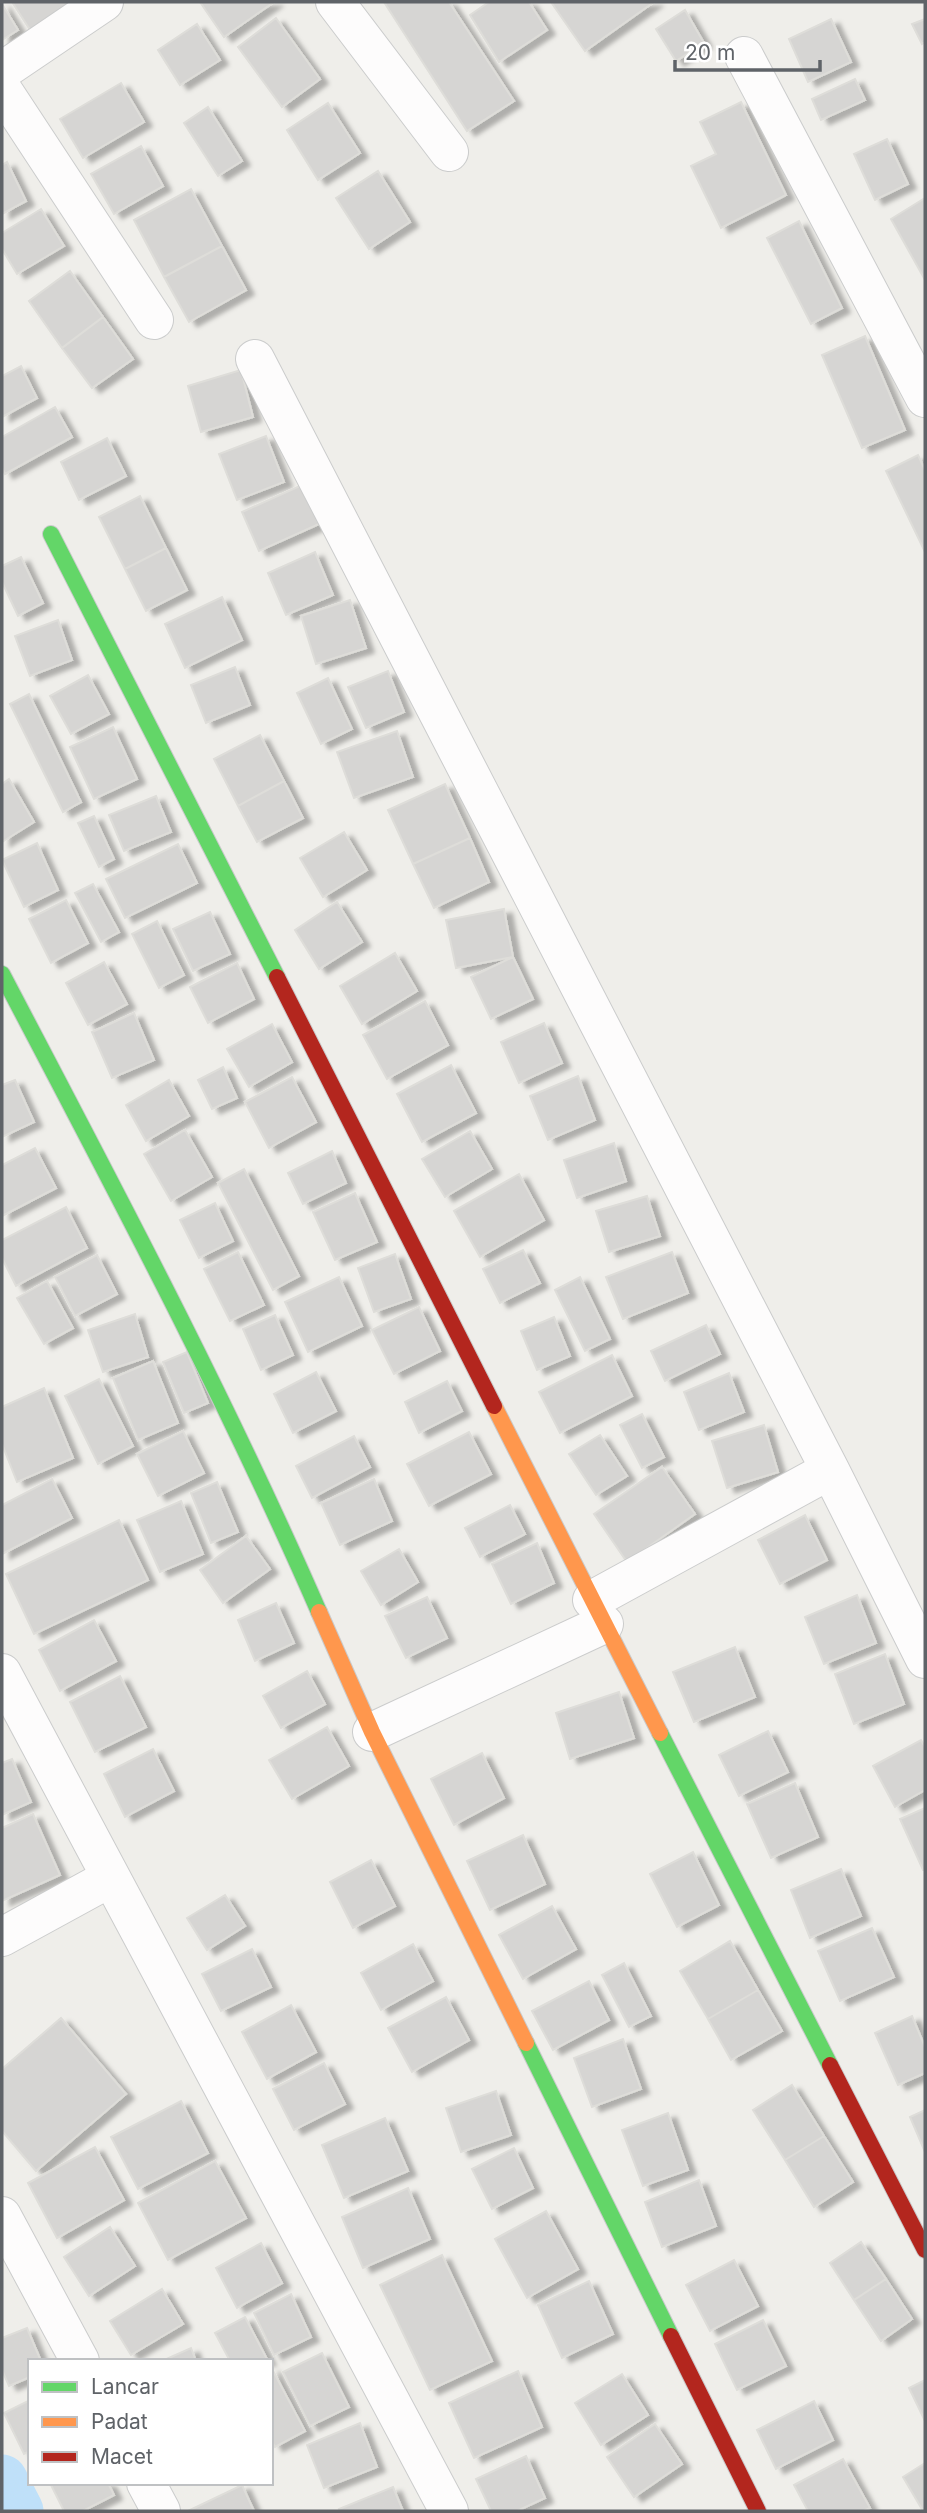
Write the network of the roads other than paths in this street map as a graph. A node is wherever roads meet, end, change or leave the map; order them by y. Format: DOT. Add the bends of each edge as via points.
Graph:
graph roads {
  1 [pos="104,2"];
  2 [pos="335,2"];
  3 [pos="744,57"];
  4 [pos="2,71"];
  5 [pos="2,89"];
  6 [pos="449,152"];
  7 [pos="154,320"];
  8 [pos="255,359"];
  9 [pos="925,398"];
  10 [pos="51,534"];
  11 [pos="2,974"];
  12 [pos="830,1470"];
  13 [pos="598,1612"];
  14 [pos="925,1660"];
  15 [pos="2,1673"];
  16 [pos="372,1732"];
  17 [pos="110,1878"];
  18 [pos="2,1937"];
  19 [pos="2,2216"];
  20 [pos="925,2250"];
  21 [pos="79,2359"];
  22 [pos="147,2485"];
  23 [pos="161,2511"];
  24 [pos="449,2511"];
  25 [pos="758,2511"];
  1 -- 4 [label="street"];
  2 -- 6 [label="street"];
  3 -- 9 [label="street"];
  5 -- 7 [label="street"];
  8 -- 12 [label="street"];
  10 -- 13 [label="street"];
  11 -- 16 [label="street" via="168,1292 285,1534"];
  12 -- 13 [label="street"];
  12 -- 14 [label="street"];
  13 -- 16 [label="street"];
  13 -- 20 [label="street"];
  15 -- 17 [label="street"];
  16 -- 25 [label="street"];
  17 -- 18 [label="street"];
  17 -- 24 [label="street"];
  19 -- 21 [label="street"];
  22 -- 23 [label="street"];
}
